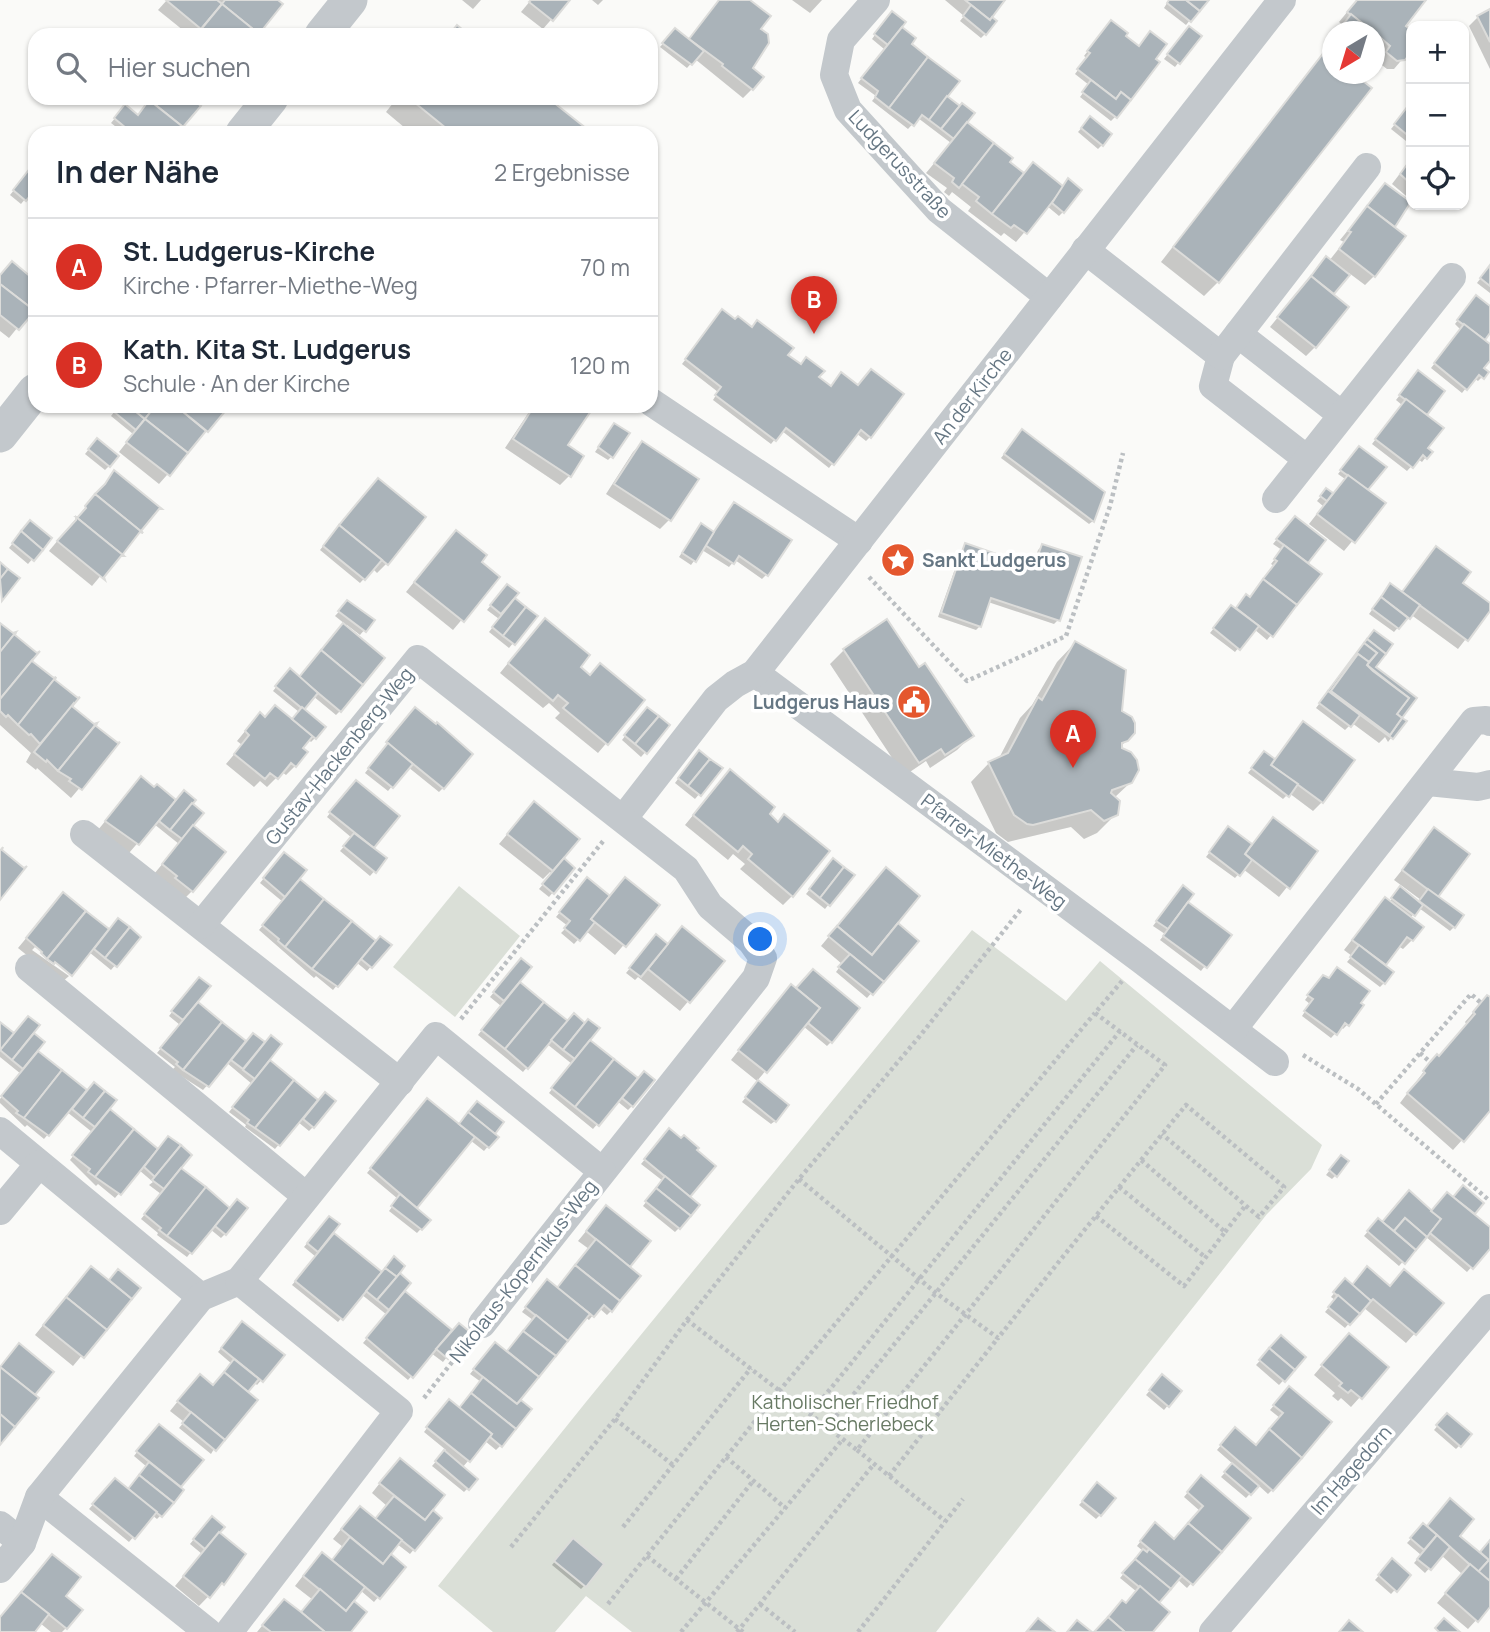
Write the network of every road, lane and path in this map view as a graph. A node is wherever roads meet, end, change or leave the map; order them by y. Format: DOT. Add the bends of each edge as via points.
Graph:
graph roads {
  1 [pos="350,0"];
  2 [pos="876,0"];
  3 [pos="1282,0"];
  4 [pos="328,28"];
  5 [pos="266,105"];
  6 [pos="250,126"];
  7 [pos="1367,167"];
  8 [pos="1085,250"];
  9 [pos="1452,277"];
  10 [pos="1049,297"];
  11 [pos="1229,345"];
  12 [pos="28,400"];
  13 [pos="658,407"];
  14 [pos="1342,415"];
  15 [pos="0,435"];
  16 [pos="1123,453"];
  17 [pos="1307,459"];
  18 [pos="1276,499"];
  19 [pos="854,547"];
  20 [pos="755,673"];
  21 [pos="1490,722"];
  22 [pos="1428,782"];
  23 [pos="1490,784"];
  24 [pos="623,819"];
  25 [pos="85,834"];
  26 [pos="1039,885"];
  27 [pos="201,925"];
  28 [pos="1140,959"];
  29 [pos="29,968"];
  30 [pos="1481,1003"];
  31 [pos="1096,1013"];
  32 [pos="1233,1029"];
  33 [pos="1120,1031"];
  34 [pos="443,1042"];
  35 [pos="1137,1045"];
  36 [pos="1420,1054"];
  37 [pos="1275,1062"];
  38 [pos="1430,1062"];
  39 [pos="400,1082"];
  40 [pos="1376,1104"];
  41 [pos="0,1131"];
  42 [pos="1162,1134"];
  43 [pos="1141,1160"];
  44 [pos="39,1164"];
  45 [pos="602,1171"];
  46 [pos="799,1179"];
  47 [pos="1119,1187"];
  48 [pos="306,1196"];
  49 [pos="1490,1201"];
  50 [pos="1246,1205"];
  51 [pos="0,1211"];
  52 [pos="1096,1216"];
  53 [pos="1225,1232"];
  54 [pos="891,1256"];
  55 [pos="1206,1258"];
  56 [pos="920,1279"];
  57 [pos="239,1281"];
  58 [pos="936,1293"];
  59 [pos="201,1297"];
  60 [pos="1490,1308"];
  61 [pos="966,1315"];
  62 [pos="687,1320"];
  63 [pos="482,1324"];
  64 [pos="998,1338"];
  65 [pos="751,1368"];
  66 [pos="780,1390"];
  67 [pos="399,1411"];
  68 [pos="810,1414"];
  69 [pos="615,1419"];
  70 [pos="827,1427"];
  71 [pos="843,1439"];
  72 [pos="857,1450"];
  73 [pos="726,1457"];
  74 [pos="874,1464"];
  75 [pos="673,1465"];
  76 [pos="889,1476"];
  77 [pos="753,1481"];
  78 [pos="39,1497"];
  79 [pos="963,1499"];
  80 [pos="785,1508"];
  81 [pos="945,1521"];
  82 [pos="0,1525"];
  83 [pos="623,1527"];
  84 [pos="22,1543"];
  85 [pos="511,1547"];
  86 [pos="647,1556"];
  87 [pos="0,1569"];
  88 [pos="676,1579"];
  89 [pos="706,1602"];
  90 [pos="608,1604"];
  91 [pos="760,1604"];
  92 [pos="740,1631"];
  93 [pos="208,1632"];
  94 [pos="229,1632"];
  95 [pos="681,1632"];
  96 [pos="795,1632"];
  97 [pos="858,1632"];
  98 [pos="1213,1632"];
  1 -- 4 [label="street"];
  2 -- 10 [label="street, Ludgerusstraße" via="841,40 834,75 848,110 939,210"];
  3 -- 8 [label="street, An der Kirche"];
  5 -- 6 [label="street"];
  7 -- 11 [label="street"];
  8 -- 10 [label="street, An der Kirche"];
  8 -- 11 [label="street"];
  9 -- 14 [label="street"];
  10 -- 19 [label="street, An der Kirche"];
  11 -- 14 [label="street"];
  11 -- 17 [label="street" via="1213,386"];
  12 -- 15 [label="street"];
  13 -- 19 [label="street"];
  14 -- 17 [label="street"];
  16 -- 19 [label="path" via="1066,636 967,681"];
  17 -- 18 [label="street"];
  19 -- 20 [label="street, An der Kirche"];
  20 -- 24 [label="street" via="716,699"];
  20 -- 26 [label="street, Pfarrer-Miethe-Weg"];
  21 -- 22 [label="street" via="1474,722"];
  22 -- 23 [label="street"];
  22 -- 32 [label="street"];
  24 -- 27 [label="street, Gustav-Hackenberg-Weg" via="418,659"];
  24 -- 34 [label="path"];
  24 -- 45 [label="street, Gustav-Hackenberg-Weg" via="686,869 710,906 751,941 763,958 756,978"];
  25 -- 27 [label="street"];
  26 -- 28 [label="street, Pfarrer-Miethe-Weg"];
  26 -- 46 [label="path"];
  27 -- 39 [label="street"];
  28 -- 31 [label="path"];
  28 -- 32 [label="street, Pfarrer-Miethe-Weg"];
  29 -- 48 [label="street"];
  30 -- 36 [label="path" via="1471,994"];
  31 -- 33 [label="path"];
  31 -- 54 [label="path"];
  32 -- 37 [label="street, Pfarrer-Miethe-Weg"];
  33 -- 35 [label="path"];
  33 -- 56 [label="path"];
  34 -- 39 [label="street" via="436,1036"];
  34 -- 45 [label="street, Nikolaus-Kopernikus-Weg"];
  35 -- 58 [label="path"];
  35 -- 61 [label="path" via="1165,1065"];
  36 -- 38 [label="path"];
  36 -- 40 [label="path"];
  37 -- 40 [label="path" via="1287,1045"];
  39 -- 48 [label="street"];
  40 -- 49 [label="path"];
  41 -- 44 [label="street"];
  42 -- 43 [label="path"];
  42 -- 50 [label="path"];
  42 -- 50 [label="path" via="1186,1105 1284,1187 1259,1217"];
  43 -- 47 [label="path"];
  43 -- 53 [label="path"];
  44 -- 51 [label="street"];
  44 -- 59 [label="street"];
  45 -- 63 [label="street, Nikolaus-Kopernikus-Weg"];
  46 -- 54 [label="path"];
  46 -- 62 [label="path"];
  47 -- 52 [label="path"];
  47 -- 55 [label="path"];
  48 -- 57 [label="street"];
  50 -- 53 [label="path"];
  52 -- 55 [label="path" via="1184,1286"];
  52 -- 64 [label="path"];
  53 -- 55 [label="path"];
  54 -- 56 [label="path"];
  54 -- 66 [label="path"];
  56 -- 58 [label="path"];
  56 -- 68 [label="path"];
  57 -- 59 [label="street"];
  57 -- 67 [label="street"];
  58 -- 61 [label="path"];
  58 -- 70 [label="path"];
  59 -- 78 [label="street"];
  60 -- 98 [label="street, Im Hagedorn"];
  61 -- 64 [label="path"];
  61 -- 72 [label="path"];
  62 -- 65 [label="path"];
  62 -- 69 [label="path"];
  63 -- 67 [label="path, Nikolaus-Kopernikus-Weg" via="418,1406"];
  64 -- 76 [label="path"];
  65 -- 66 [label="path"];
  65 -- 75 [label="path"];
  66 -- 68 [label="path"];
  66 -- 73 [label="path"];
  67 -- 94 [label="street"];
  68 -- 70 [label="path"];
  69 -- 75 [label="path"];
  69 -- 85 [label="path"];
  70 -- 71 [label="path"];
  71 -- 72 [label="path"];
  71 -- 80 [label="path"];
  72 -- 74 [label="path"];
  73 -- 77 [label="path"];
  73 -- 86 [label="path"];
  74 -- 76 [label="path"];
  74 -- 91 [label="path"];
  75 -- 83 [label="path"];
  76 -- 81 [label="path"];
  77 -- 80 [label="path"];
  77 -- 88 [label="path"];
  78 -- 84 [label="street"];
  78 -- 93 [label="street"];
  79 -- 81 [label="path"];
  80 -- 89 [label="path"];
  81 -- 97 [label="path"];
  82 -- 84 [label="street"];
  84 -- 87 [label="street"];
  86 -- 88 [label="path"];
  86 -- 90 [label="path"];
  88 -- 89 [label="path"];
  89 -- 92 [label="path"];
  89 -- 95 [label="path"];
  91 -- 92 [label="path"];
  91 -- 96 [label="path"];
}
